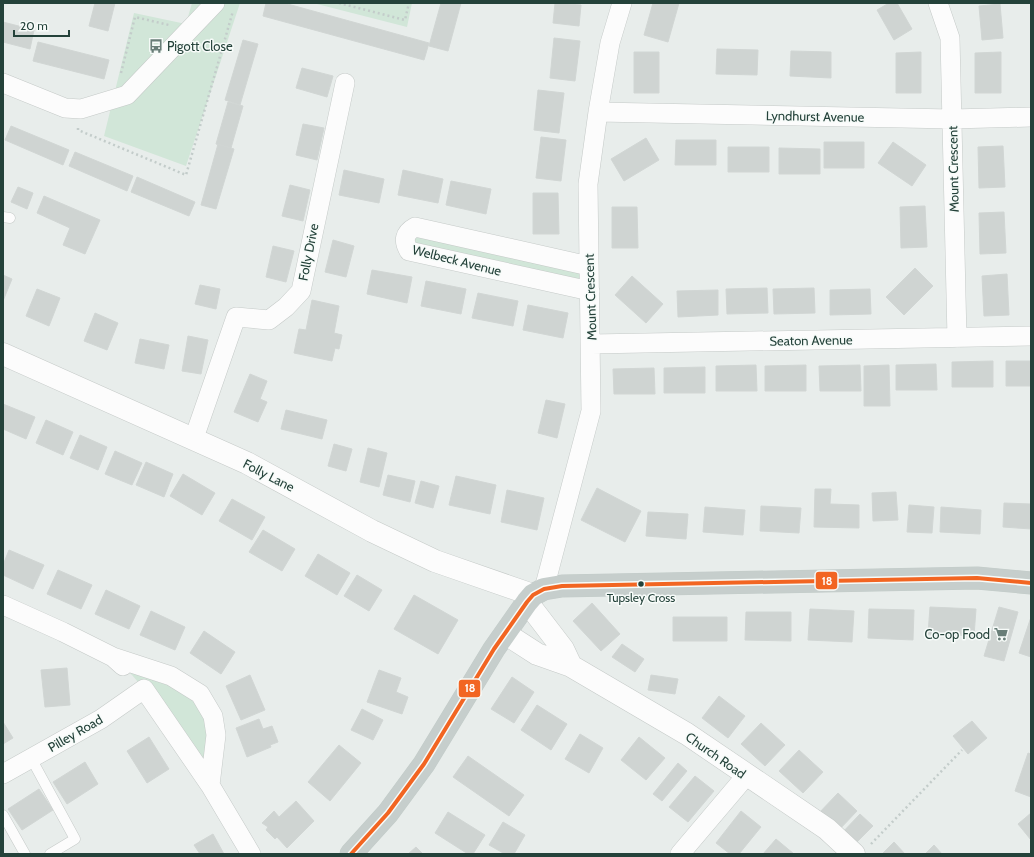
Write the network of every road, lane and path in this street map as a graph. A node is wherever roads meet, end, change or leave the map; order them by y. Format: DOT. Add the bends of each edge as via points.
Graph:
graph roads {
  1 [pos="215,3"];
  2 [pos="339,3"];
  3 [pos="410,3"];
  4 [pos="622,3"];
  5 [pos="938,3"];
  6 [pos="233,10"];
  7 [pos="189,31"];
  8 [pos="3,83"];
  9 [pos="345,83"];
  10 [pos="114,99"];
  11 [pos="81,109"];
  12 [pos="598,112"];
  13 [pos="1031,116"];
  14 [pos="952,118"];
  15 [pos="589,266"];
  16 [pos="590,291"];
  17 [pos="1031,336"];
  18 [pos="957,338"];
  19 [pos="592,344"];
  20 [pos="3,354"];
  21 [pos="194,438"];
  22 [pos="1031,583"];
  23 [pos="535,595"];
  24 [pos="3,605"];
  25 [pos="506,634"];
  26 [pos="113,657"];
  27 [pos="571,666"];
  28 [pos="144,689"];
  29 [pos="962,750"];
  30 [pos="31,758"];
  31 [pos="3,774"];
  32 [pos="746,776"];
  33 [pos="210,785"];
  34 [pos="3,815"];
  35 [pos="860,851"];
  36 [pos="25,854"];
  37 [pos="50,854"];
  38 [pos="251,854"];
  39 [pos="351,854"];
  40 [pos="680,854"];
  1 -- 7 [label="street"];
  2 -- 3 [label="path" via="405,20"];
  4 -- 12 [label="street, Mount Crescent" via="610,43"];
  5 -- 14 [label="street, Mount Crescent" via="950,38"];
  6 -- 11 [label="path" via="186,175 78,130"];
  7 -- 10 [label="street" via="127,96"];
  7 -- 10 [label="path" via="136,17"];
  8 -- 11 [label="street" via="52,104"];
  9 -- 21 [label="street, Folly Drive" via="300,291 286,307 269,320 236,317"];
  10 -- 11 [label="street"];
  12 -- 14 [label="street, Lyndhurst Avenue"];
  12 -- 15 [label="street, Mount Crescent" via="588,184"];
  13 -- 14 [label="street, Lyndhurst Avenue"];
  14 -- 18 [label="street, Mount Crescent"];
  15 -- 16 [label="street, Mount Crescent"];
  15 -- 16 [label="street, Welbeck Avenue" via="415,227 408,230 405,238 405,245 409,251"];
  16 -- 19 [label="street, Mount Crescent"];
  17 -- 18 [label="street, Seaton Avenue"];
  18 -- 19 [label="street, Seaton Avenue"];
  19 -- 23 [label="street, Mount Crescent" via="591,411"];
  20 -- 21 [label="street, Folly Lane"];
  21 -- 23 [label="street, Folly Lane" via="247,463 372,531 436,561"];
  22 -- 23 [label="highway" via="977,578 562,586"];
  23 -- 25 [label="highway"];
  23 -- 27 [label="street"];
  24 -- 26 [label="street"];
  25 -- 27 [label="street, Church Road" via="538,654"];
  25 -- 39 [label="highway" via="494,648 424,764 388,813"];
  26 -- 28 [label="street"];
  26 -- 33 [label="street" via="171,676 200,694 214,716 216,735"];
  27 -- 32 [label="street, Church Road" via="686,734"];
  28 -- 30 [label="street, Pilley Road" via="101,719"];
  28 -- 33 [label="street"];
  29 -- 35 [label="path"];
  30 -- 31 [label="street, Pilley Road"];
  30 -- 37 [label="lane" via="74,839"];
  32 -- 35 [label="street, Church Road"];
  32 -- 40 [label="street"];
  33 -- 38 [label="street"];
  34 -- 36 [label="lane"];
}
